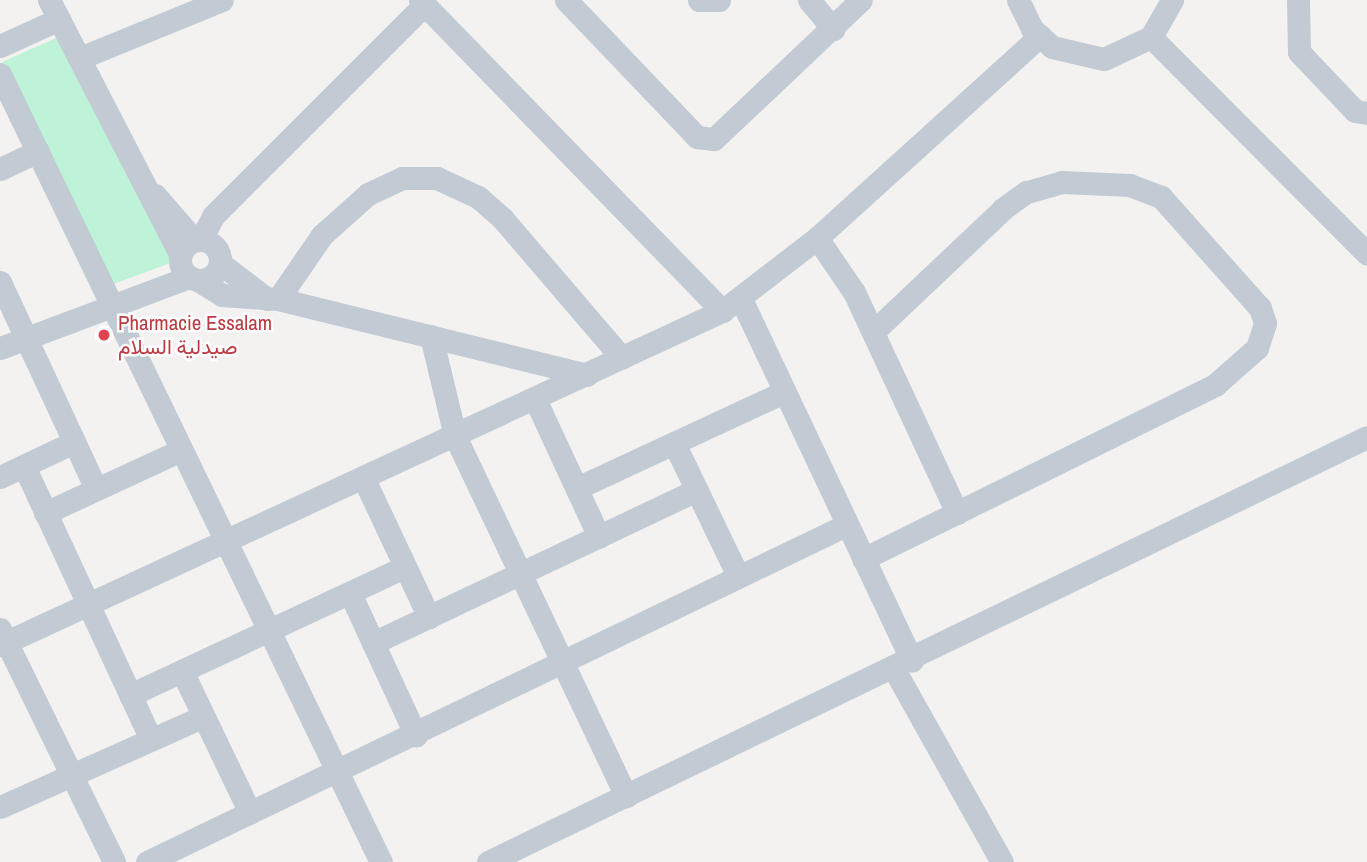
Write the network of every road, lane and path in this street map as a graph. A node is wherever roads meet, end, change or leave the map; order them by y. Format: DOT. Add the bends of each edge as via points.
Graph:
graph roads {
  1 [pos="222,0"];
  2 [pos="566,0"];
  3 [pos="699,0"];
  4 [pos="719,0"];
  5 [pos="809,0"];
  6 [pos="861,0"];
  7 [pos="1018,0"];
  8 [pos="1172,0"];
  9 [pos="1298,0"];
  10 [pos="422,3"];
  11 [pos="54,10"];
  12 [pos="833,29"];
  13 [pos="1040,36"];
  14 [pos="1151,37"];
  15 [pos="0,46"];
  16 [pos="80,58"];
  17 [pos="0,74"];
  18 [pos="1367,113"];
  19 [pos="38,151"];
  20 [pos="0,169"];
  21 [pos="817,238"];
  22 [pos="1367,254"];
  23 [pos="190,259"];
  24 [pos="0,282"];
  25 [pos="273,299"];
  26 [pos="112,301"];
  27 [pos="732,305"];
  28 [pos="874,331"];
  29 [pos="431,336"];
  30 [pos="25,337"];
  31 [pos="0,348"];
  32 [pos="622,358"];
  33 [pos="587,375"];
  34 [pos="784,393"];
  35 [pos="535,399"];
  36 [pos="455,436"];
  37 [pos="1367,438"];
  38 [pos="74,442"];
  39 [pos="674,443"];
  40 [pos="179,451"];
  41 [pos="24,466"];
  42 [pos="0,477"];
  43 [pos="363,477"];
  44 [pos="577,488"];
  45 [pos="96,489"];
  46 [pos="697,490"];
  47 [pos="46,513"];
  48 [pos="957,513"];
  49 [pos="846,526"];
  50 [pos="599,537"];
  51 [pos="224,541"];
  52 [pos="863,559"];
  53 [pos="405,567"];
  54 [pos="520,573"];
  55 [pos="737,576"];
  56 [pos="350,593"];
  57 [pos="86,604"];
  58 [pos="429,617"];
  59 [pos="268,631"];
  60 [pos="2,638"];
  61 [pos="373,643"];
  62 [pos="564,664"];
  63 [pos="903,665"];
  64 [pos="182,671"];
  65 [pos="130,695"];
  66 [pos="202,717"];
  67 [pos="416,736"];
  68 [pos="151,739"];
  69 [pos="339,772"];
  70 [pos="71,775"];
  71 [pos="626,796"];
  72 [pos="0,807"];
  73 [pos="250,813"];
  74 [pos="114,862"];
  75 [pos="147,862"];
  76 [pos="381,862"];
  77 [pos="488,862"];
  78 [pos="1002,862"];
  1 -- 16 [label="street"];
  2 -- 12 [label="street" via="704,139 720,137"];
  3 -- 4 [label="street"];
  5 -- 12 [label="street"];
  6 -- 12 [label="street"];
  7 -- 13 [label="street"];
  8 -- 14 [label="street"];
  9 -- 18 [label="street" via="1300,52 1355,111"];
  10 -- 23 [label="street" via="214,216"];
  10 -- 27 [label="street"];
  11 -- 15 [label="street"];
  11 -- 16 [label="street"];
  13 -- 14 [label="street" via="1077,57 1104,59"];
  13 -- 21 [label="street"];
  14 -- 22 [label="street"];
  16 -- 23 [label="street" via="141,179"];
  17 -- 19 [label="street"];
  19 -- 20 [label="street"];
  19 -- 26 [label="street"];
  21 -- 27 [label="street"];
  21 -- 28 [label="street"];
  23 -- 25 [label="street" via="222,295"];
  23 -- 25 [label="street" via="217,250 220,263"];
  23 -- 26 [label="street" via="137,293"];
  24 -- 30 [label="street"];
  25 -- 29 [label="street"];
  25 -- 32 [label="street" via="322,235 368,194 402,178 437,178 478,198 502,218"];
  26 -- 30 [label="street"];
  26 -- 40 [label="street"];
  27 -- 32 [label="street"];
  27 -- 34 [label="street"];
  28 -- 48 [label="street"];
  28 -- 48 [label="street" via="1003,209 1026,192 1062,182 1130,185 1161,197 1260,308 1265,323 1256,348 1215,385"];
  29 -- 33 [label="street"];
  29 -- 36 [label="street"];
  30 -- 31 [label="street"];
  30 -- 38 [label="street"];
  32 -- 33 [label="street"];
  33 -- 35 [label="street"];
  34 -- 39 [label="street"];
  34 -- 49 [label="street"];
  35 -- 36 [label="street"];
  35 -- 44 [label="street"];
  36 -- 43 [label="street"];
  36 -- 54 [label="street"];
  37 -- 63 [label="street"];
  38 -- 41 [label="street"];
  38 -- 45 [label="street"];
  39 -- 44 [label="street"];
  39 -- 46 [label="street"];
  40 -- 45 [label="street"];
  40 -- 51 [label="street"];
  41 -- 42 [label="street"];
  41 -- 47 [label="street"];
  43 -- 51 [label="street"];
  43 -- 53 [label="street"];
  44 -- 50 [label="street"];
  45 -- 47 [label="street"];
  46 -- 50 [label="street"];
  46 -- 55 [label="street"];
  47 -- 57 [label="street"];
  48 -- 52 [label="street"];
  49 -- 52 [label="street"];
  49 -- 55 [label="street"];
  50 -- 54 [label="street"];
  51 -- 57 [label="street"];
  51 -- 59 [label="street"];
  52 -- 63 [label="street"];
  53 -- 56 [label="street"];
  53 -- 58 [label="street"];
  54 -- 58 [label="street"];
  54 -- 62 [label="street"];
  55 -- 62 [label="street"];
  56 -- 59 [label="street"];
  56 -- 61 [label="street"];
  57 -- 60 [label="street"];
  57 -- 65 [label="street"];
  58 -- 61 [label="street"];
  59 -- 64 [label="street"];
  59 -- 69 [label="street"];
  60 -- 70 [label="street"];
  61 -- 67 [label="street"];
  62 -- 67 [label="street"];
  62 -- 71 [label="street"];
  63 -- 71 [label="street"];
  63 -- 78 [label="street"];
  64 -- 65 [label="street"];
  64 -- 66 [label="street"];
  65 -- 68 [label="street"];
  66 -- 68 [label="street"];
  66 -- 73 [label="street"];
  67 -- 69 [label="street"];
  68 -- 70 [label="street"];
  69 -- 73 [label="street"];
  69 -- 76 [label="street"];
  70 -- 72 [label="street"];
  70 -- 74 [label="street"];
  71 -- 77 [label="street"];
  73 -- 75 [label="street"];
}
